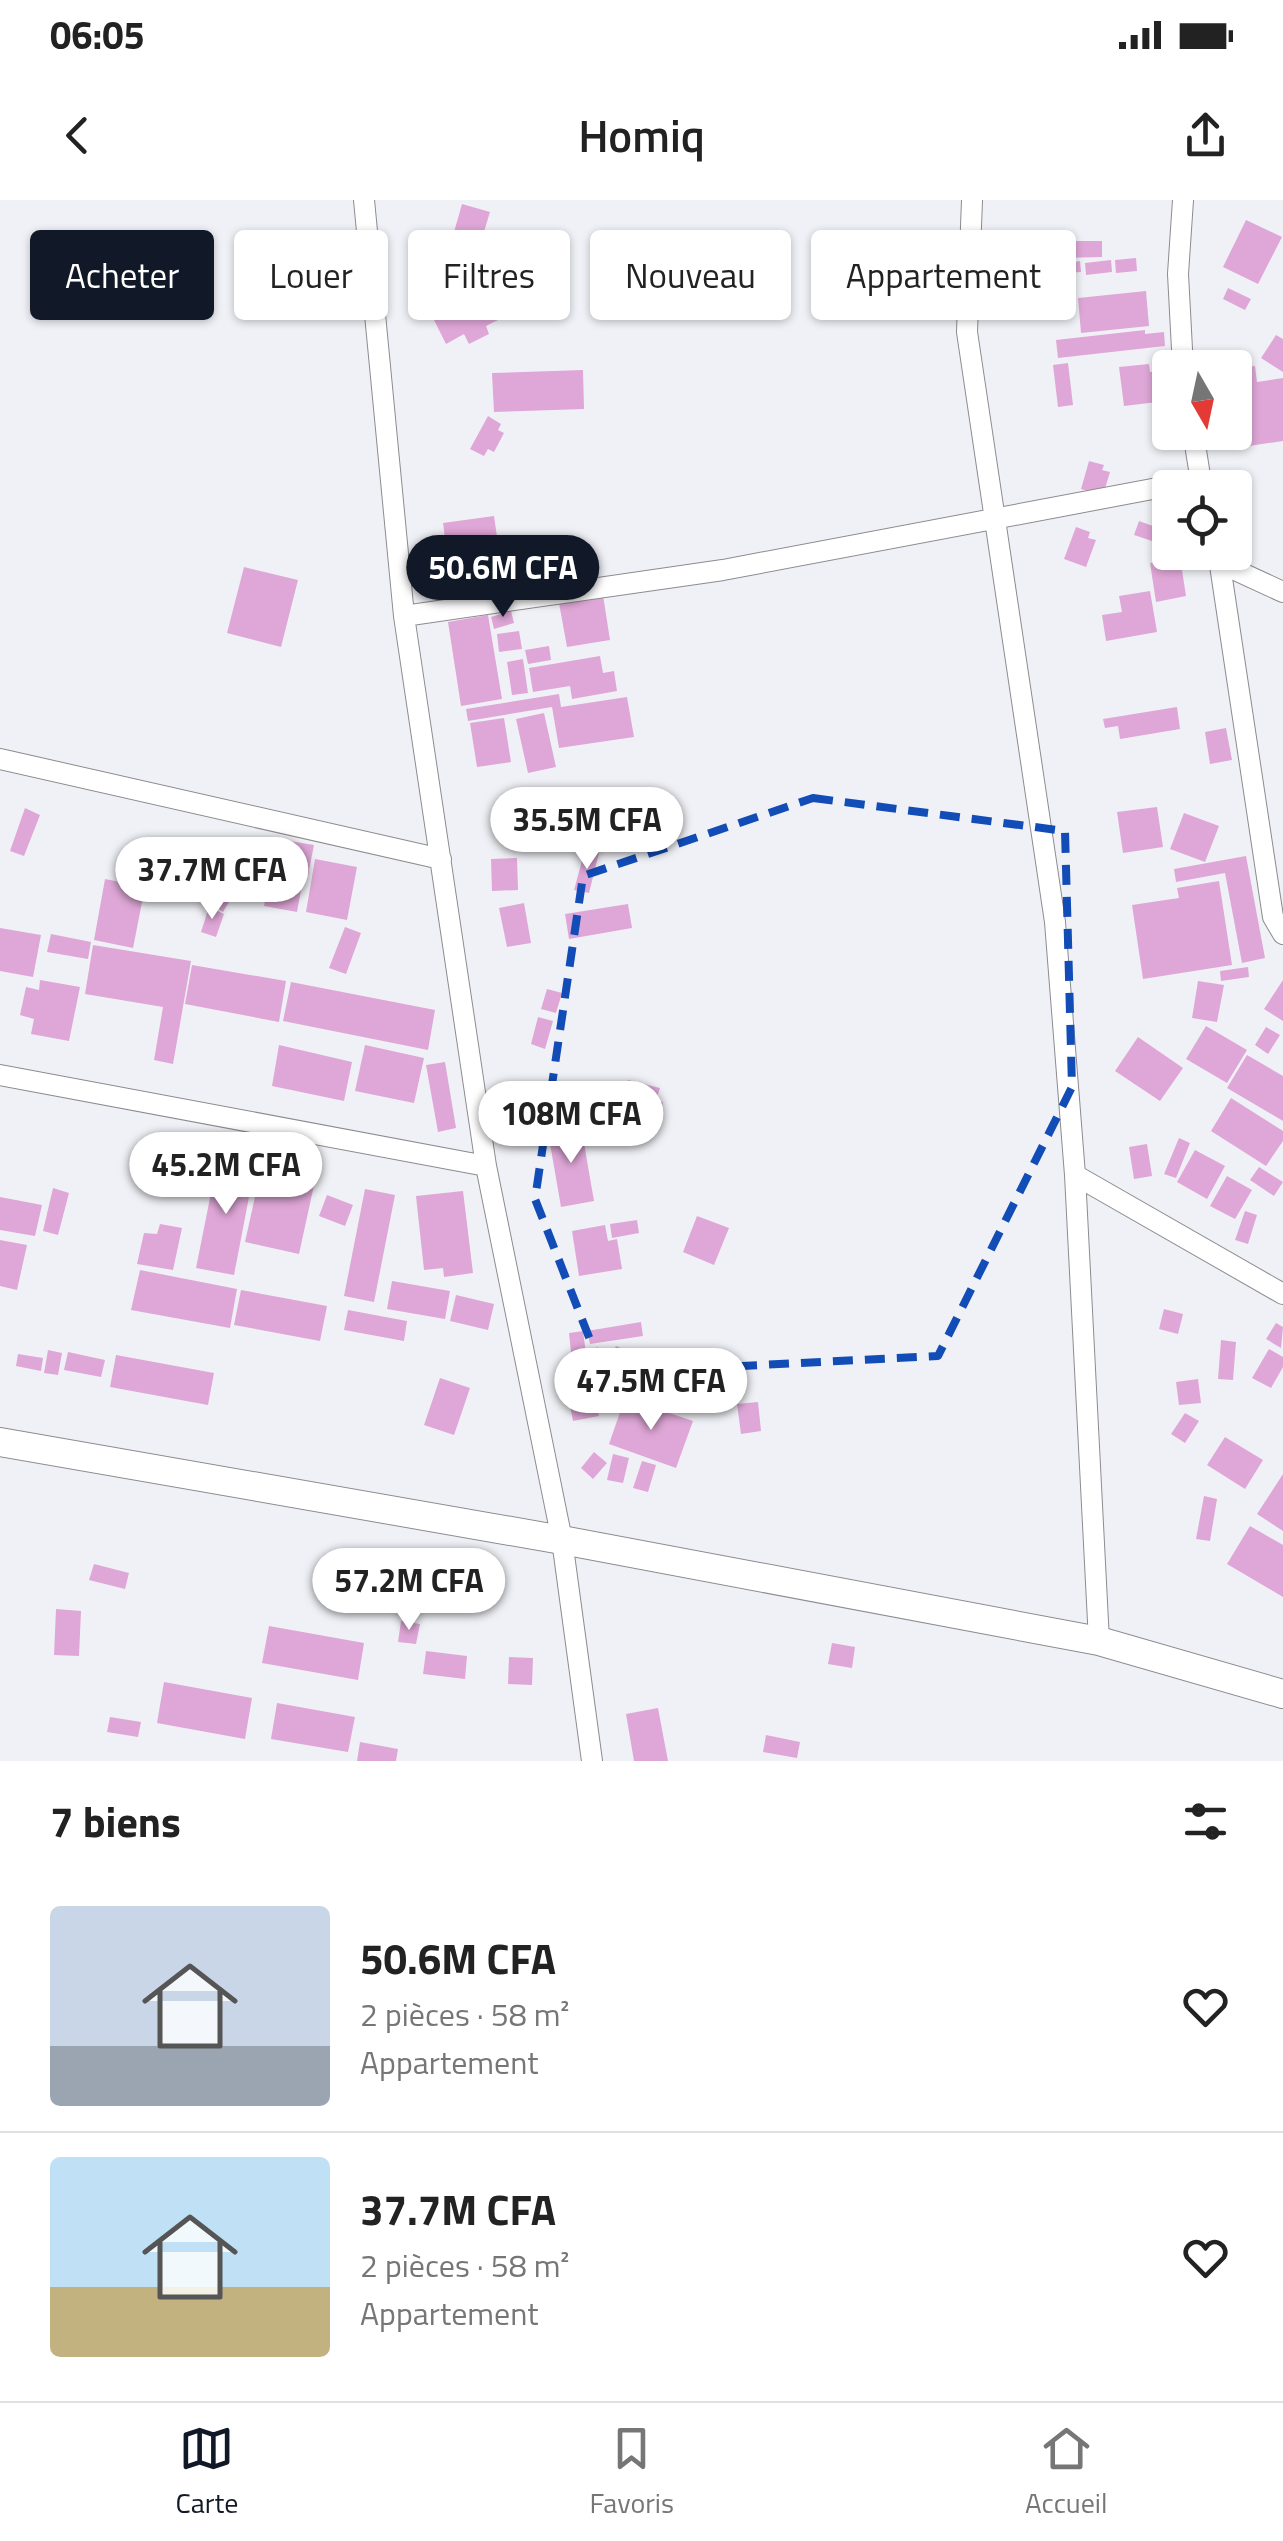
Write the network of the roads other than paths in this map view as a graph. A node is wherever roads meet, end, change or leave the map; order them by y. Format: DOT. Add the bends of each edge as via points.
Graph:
graph roads {
  1 [pos="364,200"];
  2 [pos="972,200"];
  3 [pos="1183,200"];
  4 [pos="1182,350"];
  5 [pos="1152,492"];
  6 [pos="998,518"];
  7 [pos="1221,570"];
  8 [pos="1242,570"];
  9 [pos="1283,592"];
  10 [pos="404,616"];
  11 [pos="0,759"];
  12 [pos="441,859"];
  13 [pos="1283,934"];
  14 [pos="0,1075"];
  15 [pos="486,1166"];
  16 [pos="1075,1175"];
  17 [pos="1283,1294"];
  18 [pos="0,1442"];
  19 [pos="562,1540"];
  20 [pos="1099,1641"];
  21 [pos="1283,1694"];
  22 [pos="592,1761"];
  1 -- 10 [label="street"];
  2 -- 6 [label="street" via="966,332"];
  3 -- 4 [label="street"];
  5 -- 6 [label="street"];
  6 -- 10 [label="street" via="723,570"];
  6 -- 16 [label="street" via="1055,922"];
  7 -- 13 [label="street" via="1273,917"];
  8 -- 9 [label="street"];
  10 -- 12 [label="street"];
  11 -- 12 [label="street"];
  12 -- 15 [label="street"];
  14 -- 15 [label="street"];
  15 -- 19 [label="street"];
  16 -- 17 [label="street"];
  16 -- 20 [label="street"];
  18 -- 19 [label="street"];
  19 -- 20 [label="street"];
  19 -- 22 [label="street"];
  20 -- 21 [label="street"];
}
